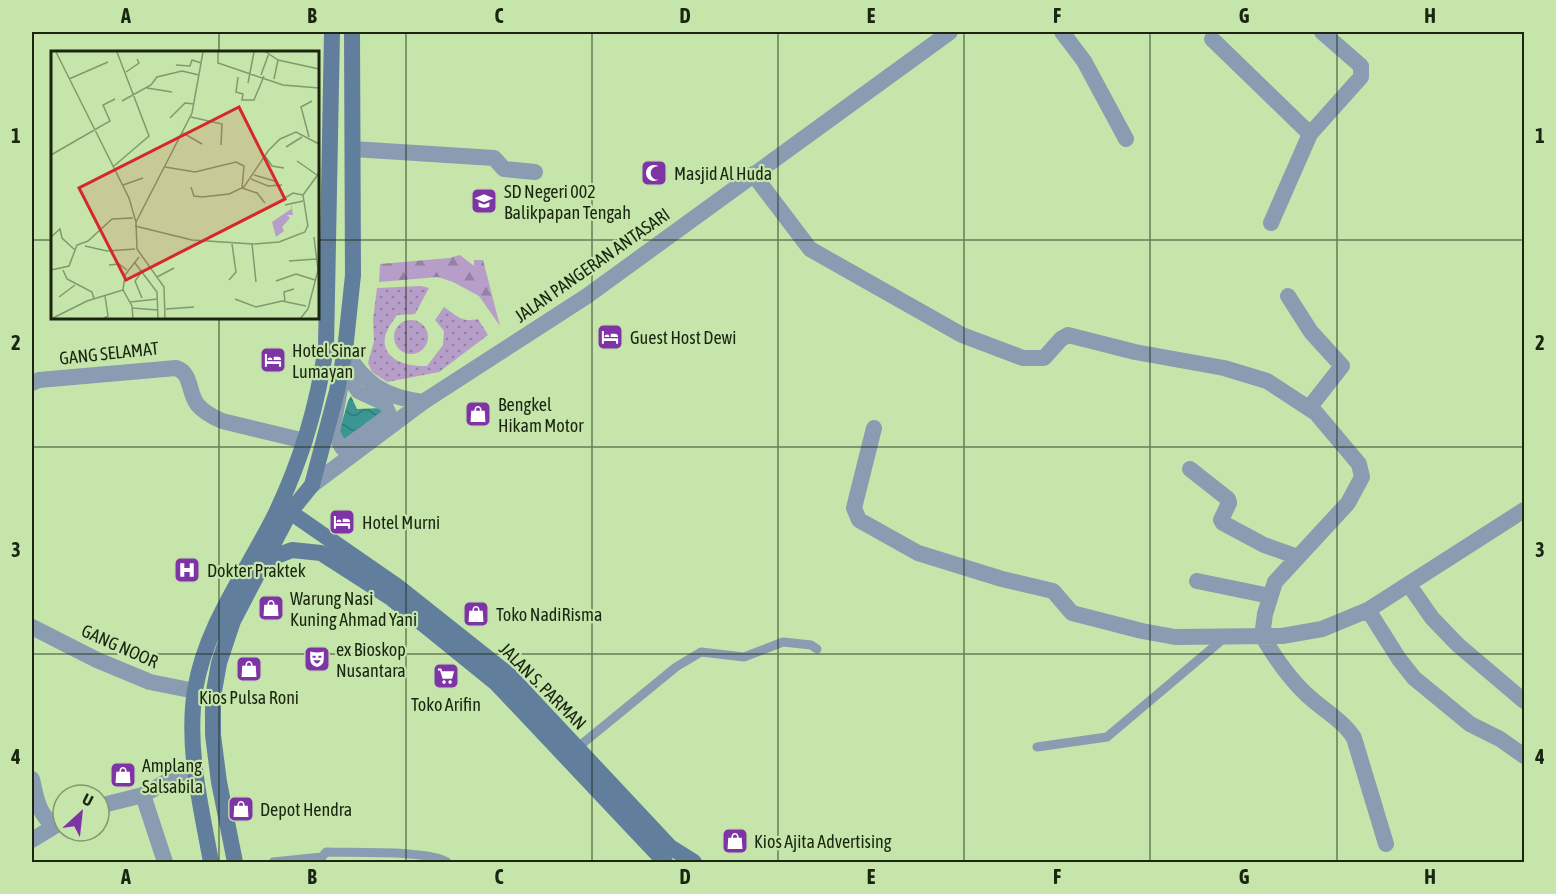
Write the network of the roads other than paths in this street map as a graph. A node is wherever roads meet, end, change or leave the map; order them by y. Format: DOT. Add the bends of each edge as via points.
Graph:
graph roads {
  1 [pos="332,32"];
  2 [pos="352,32"];
  3 [pos="950,32"];
  4 [pos="1062,32"];
  5 [pos="1322,32"];
  6 [pos="1212,39"];
  7 [pos="1310,134"];
  8 [pos="1126,140"];
  9 [pos="353,148"];
  10 [pos="535,172"];
  11 [pos="753,174"];
  12 [pos="1270,223"];
  13 [pos="1288,296"];
  14 [pos="345,351"];
  15 [pos="32,382"];
  16 [pos="423,402"];
  17 [pos="386,405"];
  18 [pos="1309,408"];
  19 [pos="874,428"];
  20 [pos="305,441"];
  21 [pos="1190,469"];
  22 [pos="312,485"];
  23 [pos="1524,510"];
  24 [pos="290,513"];
  25 [pos="1298,557"];
  26 [pos="263,566"];
  27 [pos="1197,581"];
  28 [pos="1408,585"];
  29 [pos="1270,596"];
  30 [pos="1368,610"];
  31 [pos="32,627"];
  32 [pos="1226,636"];
  33 [pos="1262,636"];
  34 [pos="817,649"];
  35 [pos="195,691"];
  36 [pos="1524,701"];
  37 [pos="1037,747"];
  38 [pos="578,748"];
  39 [pos="1524,756"];
  40 [pos="194,766"];
  41 [pos="32,779"];
  42 [pos="143,795"];
  43 [pos="111,803"];
  44 [pos="51,821"];
  45 [pos="51,828"];
  46 [pos="32,840"];
  47 [pos="1386,844"];
  48 [pos="321,860"];
  49 [pos="165,862"];
  50 [pos="211,862"];
  51 [pos="235,862"];
  52 [pos="273,862"];
  53 [pos="447,862"];
  54 [pos="665,862"];
  55 [pos="694,862"];
  1 -- 20 [label="main road" via="326,347"];
  2 -- 9 [label="main road"];
  3 -- 11 [label="street, JALAN PANGERAN ANTASARI"];
  4 -- 8 [label="street" via="1084,61"];
  5 -- 7 [label="street" via="1357,62 1362,72"];
  6 -- 7 [label="street"];
  7 -- 12 [label="street"];
  9 -- 10 [label="street" via="494,158 504,169"];
  9 -- 14 [label="main road" via="353,275"];
  11 -- 16 [label="street, JALAN PANGERAN ANTASARI" via="587,296"];
  11 -- 18 [label="street" via="810,249 962,335 1023,358 1044,358 1068,335 1252,376 1282,389"];
  13 -- 18 [label="street" via="1311,332 1341,366"];
  14 -- 16 [label="street" via="374,387 400,399"];
  14 -- 22 [label="main road"];
  15 -- 20 [label="street, GANG SELAMAT" via="176,368 185,373 197,404 212,417"];
  16 -- 22 [label="street, JALAN PANGERAN ANTASARI"];
  17 -- 17 [label="street" via="390,414 342,449 333,433 344,372 358,392"];
  18 -- 25 [label="street" via="1359,465 1362,477 1348,503"];
  19 -- 32 [label="street" via="854,508 859,520 918,553 1053,591 1072,613 1175,637"];
  20 -- 35 [label="main road" via="276,513 219,616 204,653"];
  21 -- 25 [label="street" via="1229,501 1223,523 1264,545"];
  22 -- 24 [label="main road"];
  23 -- 28 [label="street"];
  24 -- 26 [label="main road"];
  24 -- 38 [label="main road, JALAN S. PARMAN" via="397,586 508,674"];
  25 -- 29 [label="street" via="1275,582"];
  26 -- 51 [label="main road" via="234,621 219,663 213,697 219,782"];
  26 -- 54 [label="main road, JALAN S. PARMAN" via="292,550 321,553 391,598 496,683"];
  27 -- 29 [label="street"];
  28 -- 30 [label="street"];
  28 -- 36 [label="street" via="1445,632"];
  29 -- 33 [label="street"];
  30 -- 33 [label="street" via="1308,633"];
  30 -- 39 [label="street" via="1414,678 1470,724"];
  31 -- 35 [label="street, GANG NOOR" via="150,682"];
  32 -- 33 [label="street"];
  32 -- 37 [label="lane" via="1107,736"];
  33 -- 47 [label="street" via="1302,691 1354,738"];
  34 -- 38 [label="lane" via="783,642 744,657 701,652 676,667"];
  35 -- 40 [label="main road"];
  38 -- 55 [label="main road, JALAN S. PARMAN" via="670,848"];
  40 -- 42 [label="street"];
  40 -- 50 [label="main road"];
  41 -- 44 [label="street" via="39,808 45,819"];
  42 -- 43 [label="street"];
  42 -- 49 [label="street"];
  45 -- 46 [label="street"];
  48 -- 52 [label="lane"];
  48 -- 53 [label="lane" via="326,852 419,855"];
}
